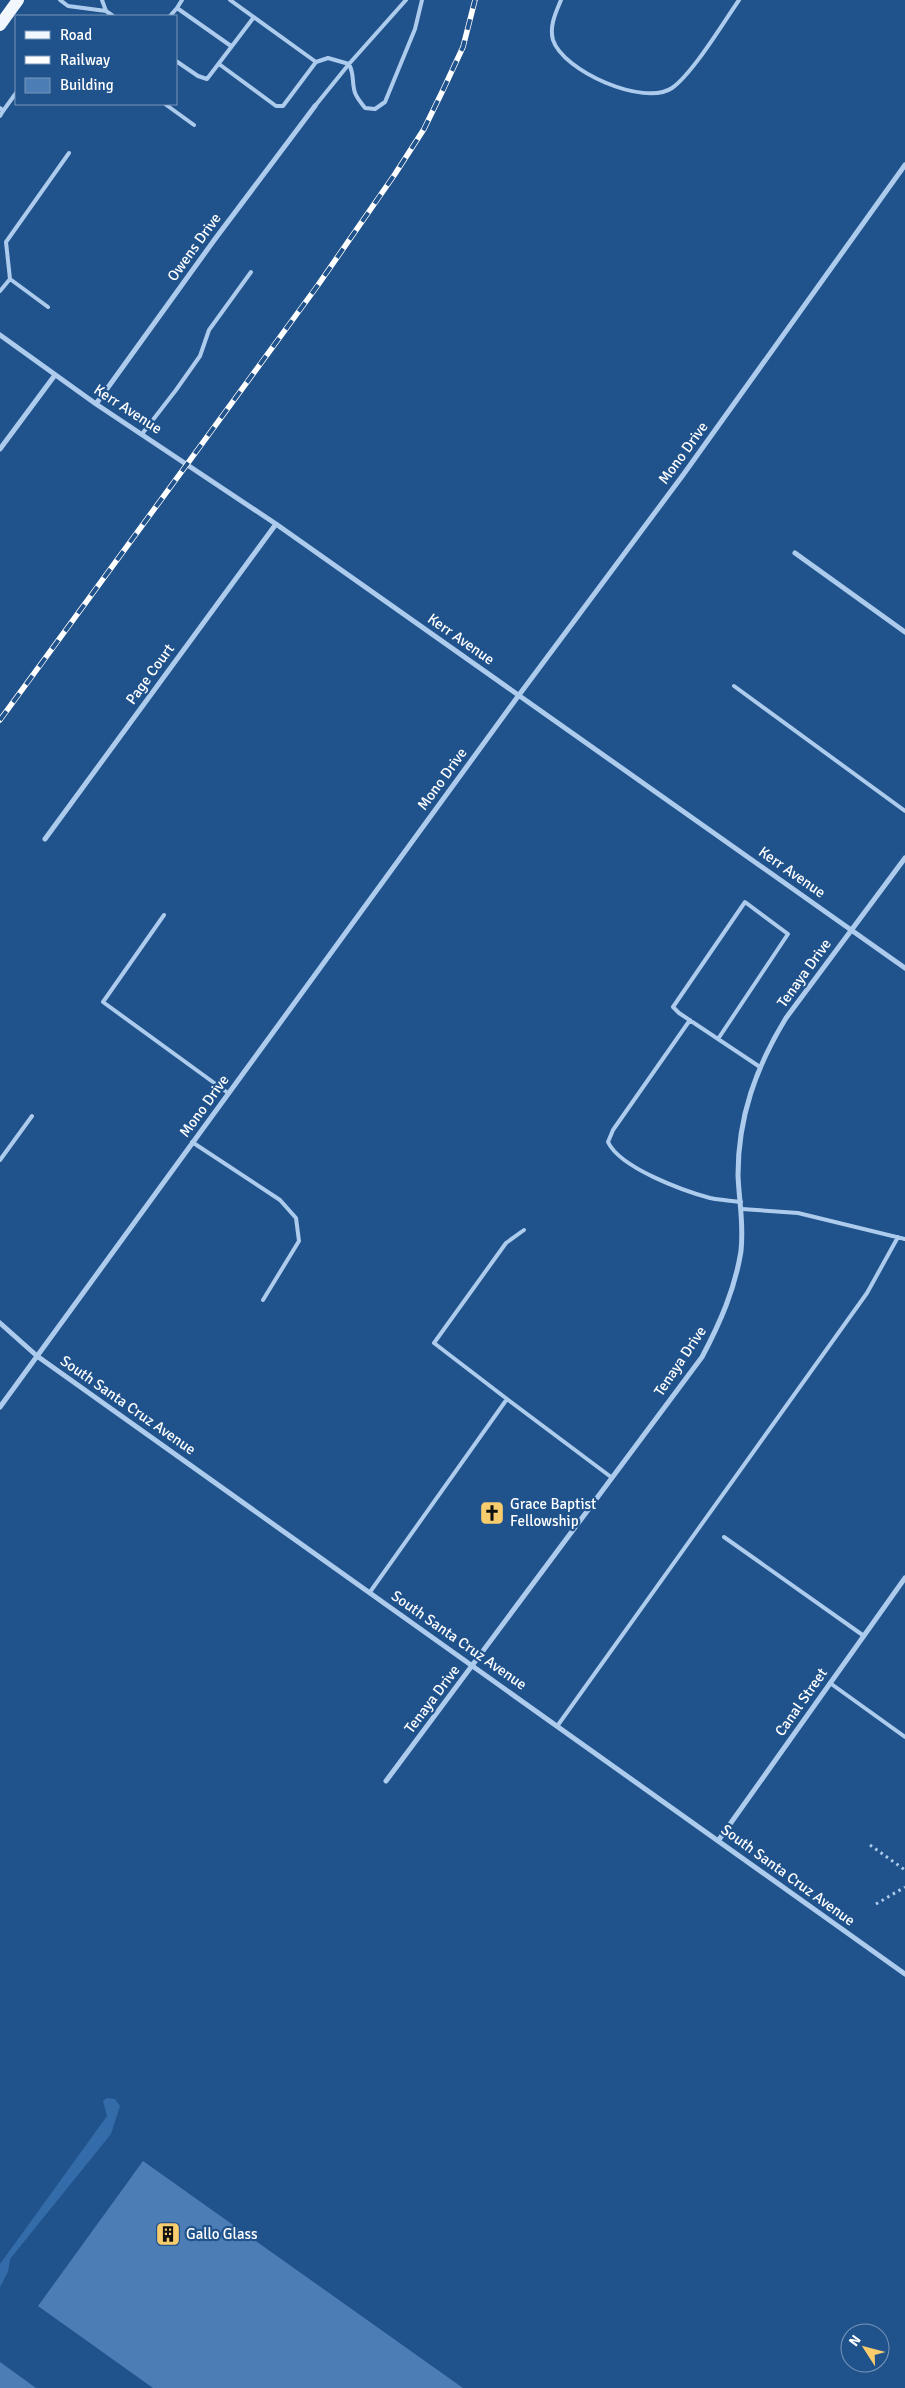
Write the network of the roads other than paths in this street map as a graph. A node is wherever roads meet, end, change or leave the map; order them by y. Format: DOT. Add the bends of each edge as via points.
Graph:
graph roads {
  1 [pos="18,0"];
  2 [pos="60,0"];
  3 [pos="102,0"];
  4 [pos="182,0"];
  5 [pos="230,0"];
  6 [pos="406,0"];
  7 [pos="422,0"];
  8 [pos="561,0"];
  9 [pos="739,0"];
  10 [pos="177,8"];
  11 [pos="106,11"];
  12 [pos="112,15"];
  13 [pos="171,15"];
  14 [pos="254,17"];
  15 [pos="0,25"];
  16 [pos="231,46"];
  17 [pos="178,62"];
  18 [pos="316,62"];
  19 [pos="219,64"];
  20 [pos="349,64"];
  21 [pos="15,94"];
  22 [pos="166,105"];
  23 [pos="315,106"];
  24 [pos="2,110"];
  25 [pos="0,116"];
  26 [pos="194,125"];
  27 [pos="69,153"];
  28 [pos="905,165"];
  29 [pos="251,272"];
  30 [pos="10,279"];
  31 [pos="0,291"];
  32 [pos="48,307"];
  33 [pos="0,335"];
  34 [pos="55,375"];
  35 [pos="96,404"];
  36 [pos="142,434"];
  37 [pos="0,450"];
  38 [pos="276,524"];
  39 [pos="795,553"];
  40 [pos="905,632"];
  41 [pos="734,686"];
  42 [pos="518,696"];
  43 [pos="905,811"];
  44 [pos="45,839"];
  45 [pos="905,858"];
  46 [pos="164,915"];
  47 [pos="852,929"];
  48 [pos="905,968"];
  49 [pos="690,1020"];
  50 [pos="718,1039"];
  51 [pos="760,1067"];
  52 [pos="228,1093"];
  53 [pos="32,1116"];
  54 [pos="192,1142"];
  55 [pos="0,1160"];
  56 [pos="741,1202"];
  57 [pos="742,1209"];
  58 [pos="524,1230"];
  59 [pos="898,1237"];
  60 [pos="905,1238"];
  61 [pos="263,1300"];
  62 [pos="0,1323"];
  63 [pos="37,1356"];
  64 [pos="507,1399"];
  65 [pos="0,1407"];
  66 [pos="612,1478"];
  67 [pos="724,1538"];
  68 [pos="905,1578"];
  69 [pos="370,1592"];
  70 [pos="864,1636"];
  71 [pos="473,1665"];
  72 [pos="830,1683"];
  73 [pos="558,1725"];
  74 [pos="905,1737"];
  75 [pos="386,1781"];
  76 [pos="718,1840"];
  77 [pos="905,1974"];
  1 -- 15 [label="main road"];
  2 -- 11 [label="lane" via="68,6"];
  3 -- 11 [label="lane"];
  4 -- 10 [label="lane"];
  5 -- 14 [label="lane"];
  6 -- 20 [label="lane"];
  7 -- 20 [label="lane" via="415,29 384,102 375,109 365,108 357,97 354,73"];
  8 -- 9 [label="lane" via="553,20 553,40 563,55 598,80 624,90 648,94 671,89 694,64"];
  10 -- 13 [label="lane"];
  10 -- 16 [label="lane"];
  11 -- 12 [label="lane"];
  14 -- 16 [label="lane"];
  14 -- 18 [label="lane"];
  16 -- 19 [label="lane"];
  17 -- 19 [label="lane" via="207,79"];
  18 -- 19 [label="lane" via="283,106 276,106"];
  18 -- 20 [label="lane" via="328,58"];
  20 -- 23 [label="lane"];
  21 -- 24 [label="lane"];
  22 -- 26 [label="lane"];
  23 -- 35 [label="street, Owens Drive"];
  24 -- 25 [label="lane"];
  27 -- 30 [label="lane" via="6,242"];
  28 -- 42 [label="street, Mono Drive" via="684,474"];
  29 -- 36 [label="lane" via="210,330 200,356"];
  30 -- 31 [label="lane"];
  30 -- 32 [label="lane"];
  33 -- 34 [label="street, Kerr Avenue"];
  34 -- 35 [label="street, Kerr Avenue"];
  34 -- 37 [label="street"];
  35 -- 36 [label="street, Kerr Avenue"];
  36 -- 38 [label="street, Kerr Avenue"];
  38 -- 42 [label="street, Kerr Avenue"];
  38 -- 44 [label="street, Page Court"];
  39 -- 40 [label="street"];
  41 -- 43 [label="lane"];
  42 -- 47 [label="street, Kerr Avenue"];
  42 -- 52 [label="street, Mono Drive"];
  45 -- 47 [label="street, Tenaya Drive"];
  46 -- 52 [label="lane" via="103,1002"];
  47 -- 48 [label="street, Kerr Avenue"];
  47 -- 51 [label="street, Tenaya Drive" via="786,1018"];
  49 -- 50 [label="lane"];
  49 -- 50 [label="lane" via="673,1008 745,902 788,934"];
  49 -- 56 [label="lane" via="613,1130 608,1142 619,1155 661,1180 710,1198"];
  50 -- 51 [label="lane"];
  51 -- 56 [label="street, Tenaya Drive" via="744,1110 739,1146"];
  52 -- 54 [label="street, Mono Drive"];
  53 -- 55 [label="lane"];
  54 -- 61 [label="lane" via="273,1195 296,1218 299,1241"];
  54 -- 63 [label="street, Mono Drive"];
  56 -- 57 [label="street, Tenaya Drive"];
  57 -- 59 [label="lane" via="798,1213"];
  57 -- 66 [label="street, Tenaya Drive" via="737,1273 717,1329 702,1357"];
  58 -- 64 [label="lane" via="506,1243 434,1342"];
  59 -- 60 [label="lane"];
  59 -- 73 [label="lane" via="857,1308"];
  62 -- 63 [label="street, South Santa Cruz Avenue"];
  63 -- 65 [label="street, Mono Drive"];
  63 -- 69 [label="street, South Santa Cruz Avenue"];
  64 -- 66 [label="lane"];
  64 -- 69 [label="lane"];
  66 -- 71 [label="street, Tenaya Drive"];
  67 -- 70 [label="lane"];
  68 -- 70 [label="street, Canal Street"];
  69 -- 71 [label="street, South Santa Cruz Avenue"];
  70 -- 72 [label="street, Canal Street"];
  71 -- 73 [label="street, South Santa Cruz Avenue"];
  71 -- 75 [label="street, Tenaya Drive"];
  72 -- 74 [label="lane"];
  72 -- 76 [label="street, Canal Street"];
  73 -- 76 [label="street, South Santa Cruz Avenue"];
  76 -- 77 [label="street, South Santa Cruz Avenue"];
}
